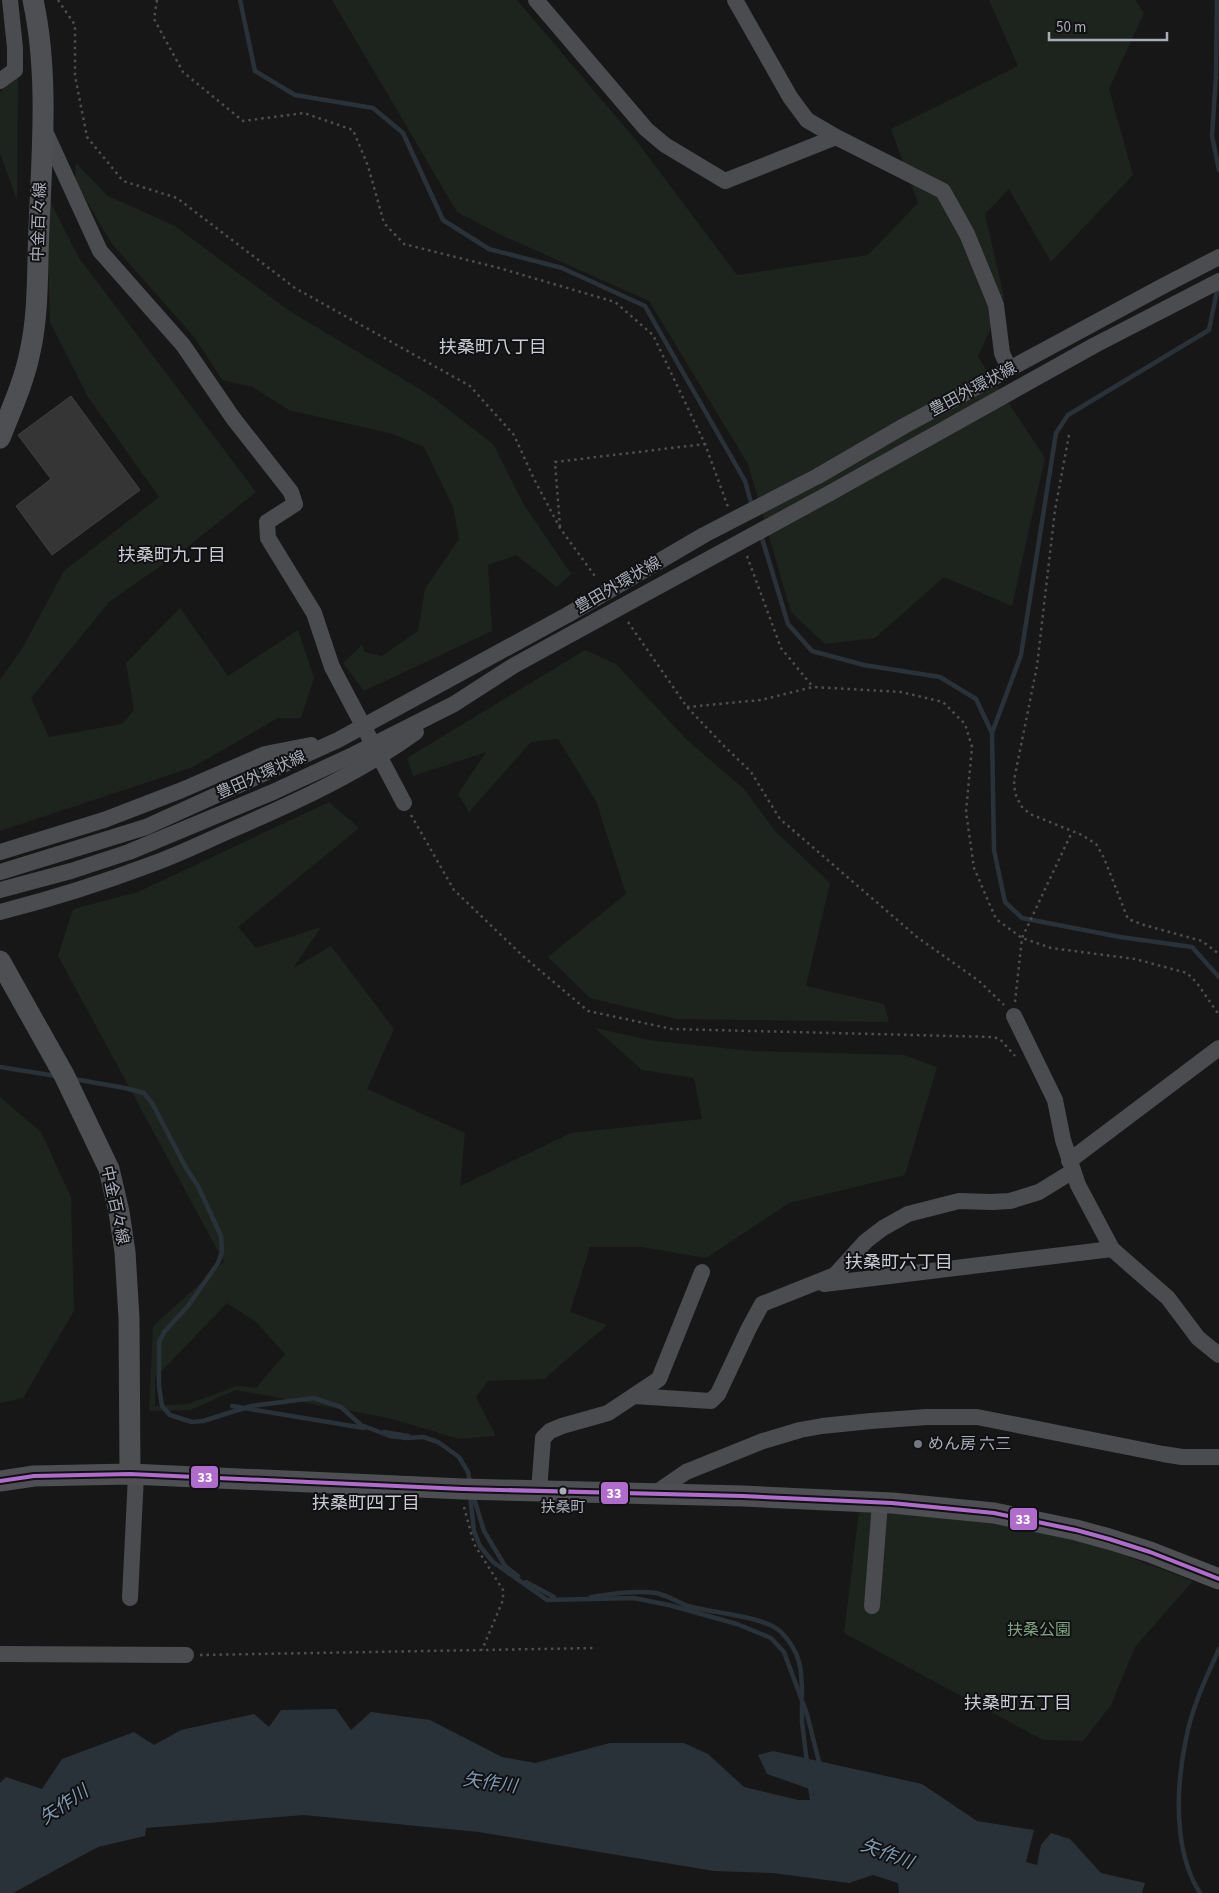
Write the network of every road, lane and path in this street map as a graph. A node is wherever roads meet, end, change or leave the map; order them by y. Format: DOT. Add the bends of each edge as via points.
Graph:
graph roads {
  1 [pos="10,0"];
  2 [pos="33,0"];
  3 [pos="58,0"];
  4 [pos="157,0"];
  5 [pos="536,0"];
  6 [pos="735,0"];
  7 [pos="0,81"];
  8 [pos="43,127"];
  9 [pos="836,137"];
  10 [pos="1219,258"];
  11 [pos="1219,281"];
  12 [pos="1009,369"];
  13 [pos="1069,435"];
  14 [pos="0,438"];
  15 [pos="705,444"];
  16 [pos="729,508"];
  17 [pos="560,528"];
  18 [pos="746,555"];
  19 [pos="599,581"];
  20 [pos="627,619"];
  21 [pos="813,687"];
  22 [pos="454,704"];
  23 [pos="687,707"];
  24 [pos="338,740"];
  25 [pos="404,803"];
  26 [pos="1072,832"];
  27 [pos="0,852"];
  28 [pos="0,872"];
  29 [pos="0,890"];
  30 [pos="0,912"];
  31 [pos="1022,938"];
  32 [pos="1219,954"];
  33 [pos="0,961"];
  34 [pos="1219,1015"];
  35 [pos="1014,1016"];
  36 [pos="1219,1048"];
  37 [pos="1018,1060"];
  38 [pos="1071,1166"];
  39 [pos="1112,1249"];
  40 [pos="702,1272"];
  41 [pos="805,1286"];
  42 [pos="1219,1355"];
  43 [pos="634,1396"];
  44 [pos="1219,1457"];
  45 [pos="133,1475"];
  46 [pos="0,1481"];
  47 [pos="465,1489"];
  48 [pos="539,1491"];
  49 [pos="654,1494"];
  50 [pos="880,1502"];
  51 [pos="1219,1579"];
  52 [pos="130,1598"];
  53 [pos="872,1606"];
  54 [pos="596,1648"];
  55 [pos="482,1650"];
  56 [pos="0,1654"];
  57 [pos="186,1655"];
  1 -- 7 [label="street" via="15,70"];
  2 -- 8 [label="main road, 中金百々線" via="40,30"];
  3 -- 17 [label="path" via="75,25 75,76 87,137 122,181 177,198 295,288 470,386 514,435"];
  4 -- 15 [label="path" via="154,19 184,72 243,121 304,113 353,130 368,166 384,224 404,244 615,302 653,335"];
  5 -- 9 [label="street" via="646,129 665,145 725,181"];
  6 -- 9 [label="street" via="790,98 807,120"];
  8 -- 14 [label="main road, 中金百々線" via="36,312 30,352 18,394"];
  8 -- 25 [label="street, bridge" via="100,252 182,345 233,418 291,492 295,504 267,522 268,538 314,613 332,667"];
  9 -- 12 [label="street" via="943,191 967,234 996,305 1002,353"];
  10 -- 12 [label="street, 豊田外環状線"];
  11 -- 22 [label="street, 豊田外環状線, bridge" via="1026,383 513,666"];
  12 -- 24 [label="street, 豊田外環状線, bridge"];
  13 -- 26 [label="path" via="1055,510 1037,666 1014,780 1021,806 1030,814"];
  15 -- 16 [label="path"];
  15 -- 17 [label="path" via="555,462"];
  17 -- 19 [label="path"];
  18 -- 21 [label="path" via="781,648"];
  20 -- 23 [label="path"];
  21 -- 23 [label="path" via="762,700"];
  21 -- 31 [label="path" via="901,692 942,702 965,724 972,748 966,812 974,868 996,919"];
  22 -- 29 [label="street, 豊田外環状線" via="348,757 196,826 71,871"];
  22 -- 30 [label="street" via="389,750 335,782 260,818 153,864 55,898"];
  23 -- 35 [label="path" via="751,772 780,819 917,937 979,981"];
  24 -- 27 [label="street" via="265,754 104,820"];
  24 -- 28 [label="street, 豊田外環状線" via="146,827"];
  25 -- 37 [label="path" via="454,890 524,957 588,1011 672,1029 992,1037 1000,1039"];
  26 -- 31 [label="path"];
  26 -- 32 [label="path" via="1096,844 1128,919 1202,941"];
  31 -- 34 [label="path" via="1051,948 1135,959 1187,973"];
  31 -- 35 [label="path"];
  33 -- 45 [label="main road, 中金百々線" via="64,1075 109,1169 120,1212 125,1252"];
  35 -- 38 [label="street" via="1056,1100"];
  36 -- 38 [label="street"];
  38 -- 39 [label="street"];
  38 -- 41 [label="street" via="1039,1192 1010,1200 959,1201 908,1214 866,1241 835,1275"];
  39 -- 41 [label="street"];
  39 -- 42 [label="street" via="1168,1298 1198,1338"];
  40 -- 43 [label="street" via="659,1379"];
  41 -- 43 [label="street" via="762,1304 718,1394 711,1401"];
  43 -- 48 [label="street" via="608,1413 562,1426 543,1438"];
  44 -- 49 [label="street" via="1163,1454 977,1417 928,1417 800,1430 686,1472"];
  45 -- 46 [label="main road" via="34,1476"];
  45 -- 47 [label="main road"];
  45 -- 52 [label="street"];
  47 -- 48 [label="main road"];
  47 -- 55 [label="path" via="474,1544 503,1590 503,1600"];
  48 -- 49 [label="main road"];
  49 -- 50 [label="main road"];
  50 -- 51 [label="main road" via="994,1513 1076,1530 1150,1552"];
  50 -- 53 [label="street"];
  54 -- 55 [label="path"];
  55 -- 57 [label="path"];
  56 -- 57 [label="street"];
}
